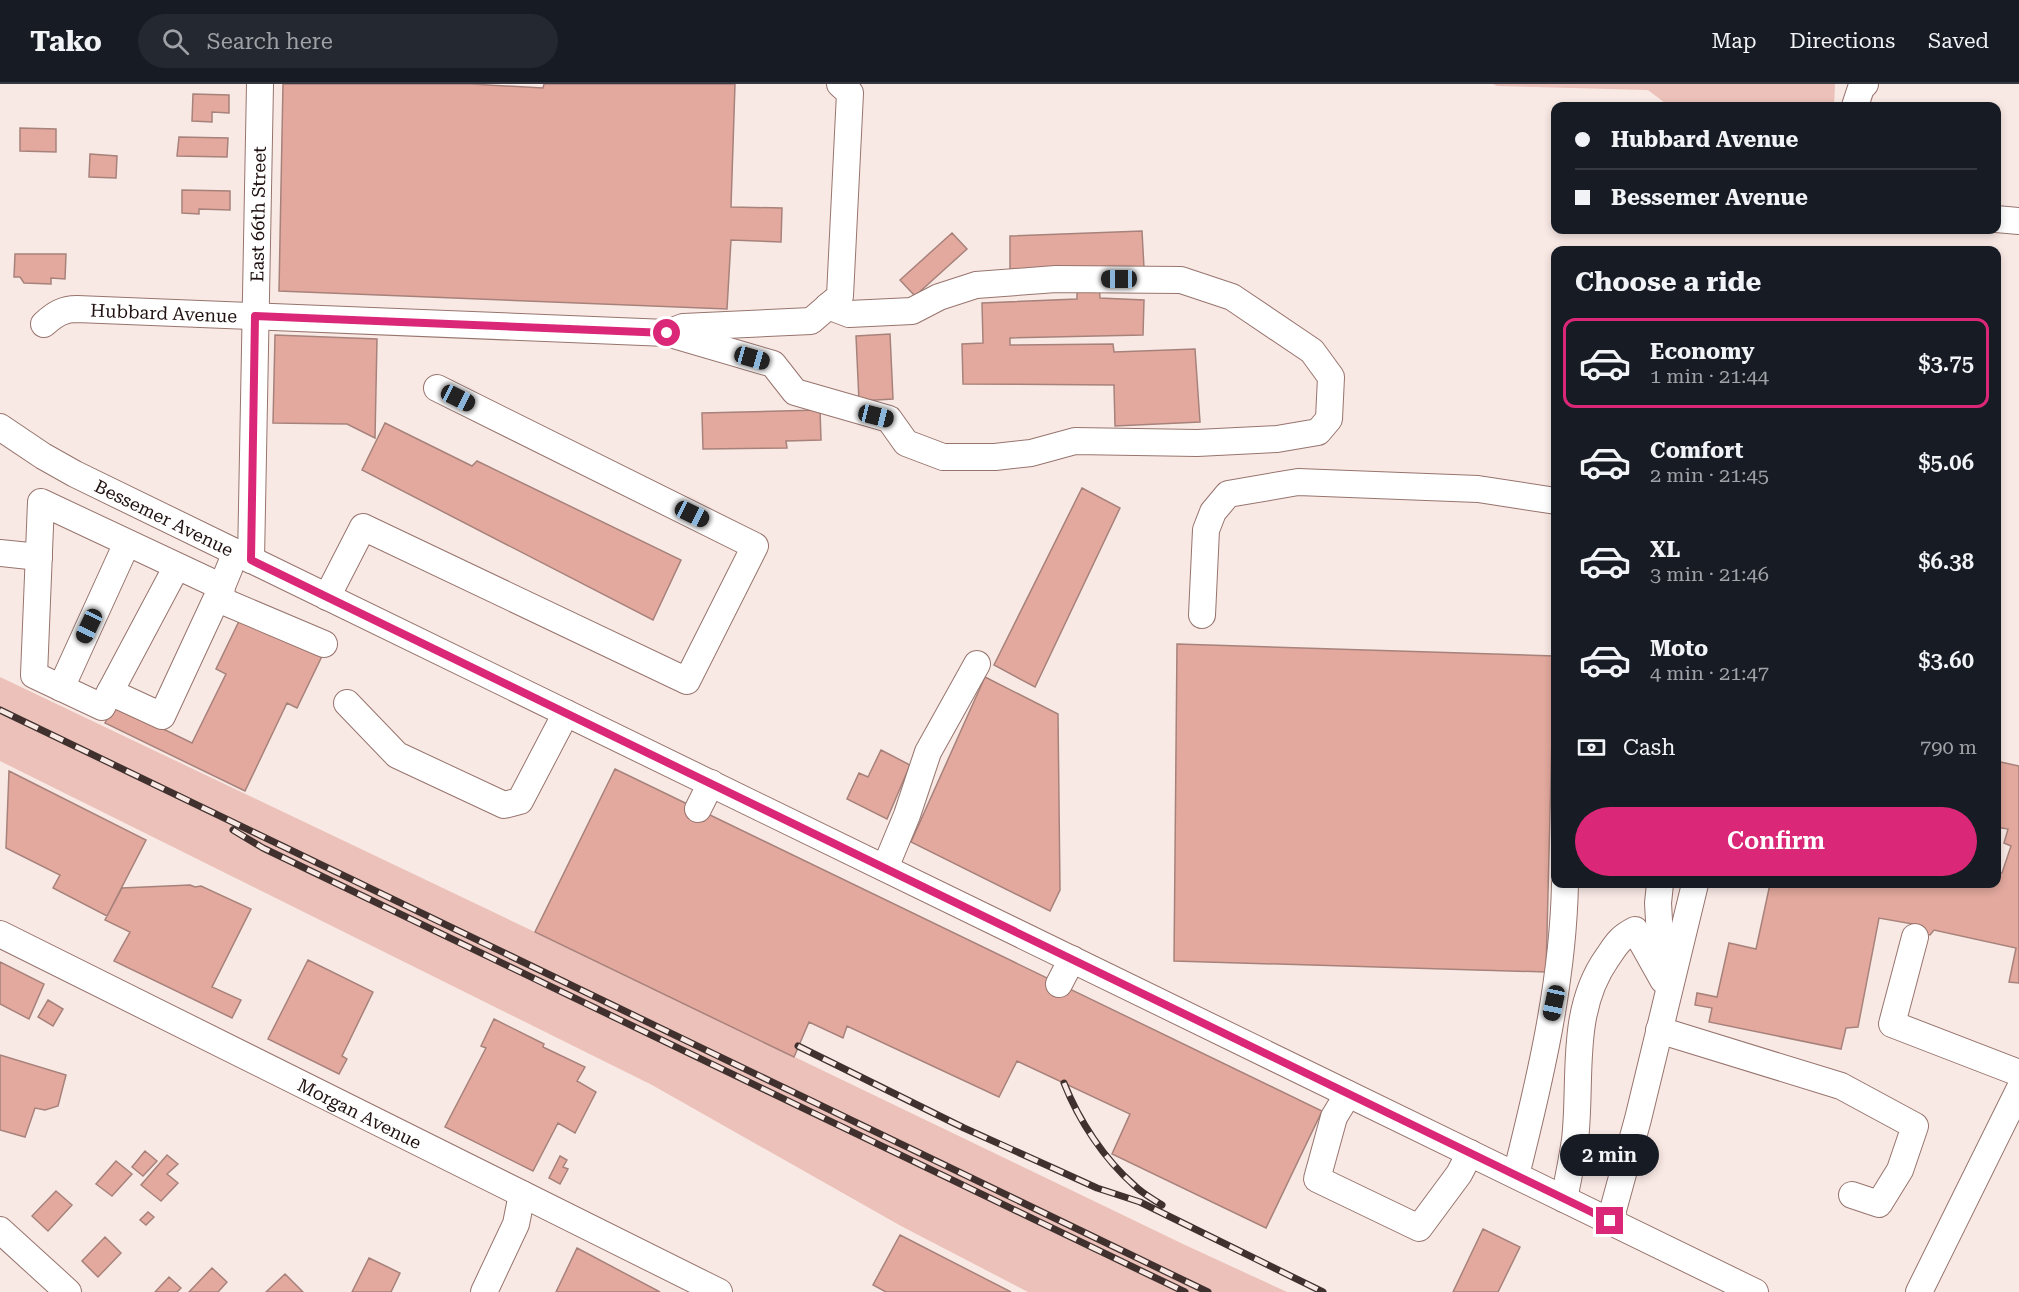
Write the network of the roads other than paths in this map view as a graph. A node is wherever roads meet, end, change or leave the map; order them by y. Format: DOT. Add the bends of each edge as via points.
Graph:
graph roads {
  1 [pos="260,84"];
  2 [pos="840,84"];
  3 [pos="1865,84"];
  4 [pos="1856,102"];
  5 [pos="2001,219"];
  6 [pos="2019,221"];
  7 [pos="828,306"];
  8 [pos="255,316"];
  9 [pos="44,324"];
  10 [pos="675,330"];
  11 [pos="437,388"];
  12 [pos="0,427"];
  13 [pos="1551,500"];
  14 [pos="127,543"];
  15 [pos="0,553"];
  16 [pos="244,556"];
  17 [pos="39,557"];
  18 [pos="177,566"];
  19 [pos="221,589"];
  20 [pos="327,597"];
  21 [pos="1202,615"];
  22 [pos="324,644"];
  23 [pos="976,664"];
  24 [pos="61,688"];
  25 [pos="110,692"];
  26 [pos="347,703"];
  27 [pos="566,713"];
  28 [pos="711,783"];
  29 [pos="698,809"];
  30 [pos="885,868"];
  31 [pos="1565,888"];
  32 [pos="1660,888"];
  33 [pos="1694,888"];
  34 [pos="0,934"];
  35 [pos="1915,937"];
  36 [pos="1072,959"];
  37 [pos="1663,980"];
  38 [pos="1059,984"];
  39 [pos="1662,1018"];
  40 [pos="2019,1073"];
  41 [pos="2019,1090"];
  42 [pos="1348,1094"];
  43 [pos="1470,1153"];
  44 [pos="1516,1175"];
  45 [pos="522,1194"];
  46 [pos="1852,1195"];
  47 [pos="1564,1199"];
  48 [pos="1610,1221"];
  49 [pos="0,1230"];
  50 [pos="68,1292"];
  51 [pos="484,1292"];
  52 [pos="719,1292"];
  53 [pos="1755,1292"];
  54 [pos="1919,1292"];
  1 -- 8 [label="street, East 66th Street"];
  2 -- 7 [label="street" via="850,93 840,296"];
  3 -- 4 [label="street"];
  5 -- 6 [label="street"];
  7 -- 10 [label="street" via="811,321"];
  7 -- 10 [label="street" via="849,314 912,311 976,285 1056,279 1181,280 1232,297 1312,351 1331,377 1329,419 1318,432 1277,439 1197,443 1075,441 1031,453 943,457 906,443 889,419 795,392 773,364"];
  8 -- 9 [label="street, Hubbard Avenue" via="67,309"];
  8 -- 10 [label="street, Hubbard Avenue"];
  8 -- 16 [label="street, East 66th Street"];
  11 -- 20 [label="street" via="756,546 687,681 363,527"];
  12 -- 16 [label="street, Bessemer Avenue" via="75,474"];
  13 -- 21 [label="street" via="1478,489 1299,482 1228,494 1213,512 1206,530"];
  14 -- 17 [label="street" via="41,502"];
  14 -- 18 [label="street"];
  14 -- 24 [label="street"];
  15 -- 17 [label="street"];
  16 -- 19 [label="street"];
  16 -- 20 [label="street, Bessemer Avenue"];
  17 -- 24 [label="street" via="34,675"];
  18 -- 19 [label="street"];
  18 -- 25 [label="street"];
  19 -- 22 [label="street" via="225,603"];
  19 -- 25 [label="street" via="162,716"];
  20 -- 27 [label="street, Bessemer Avenue"];
  23 -- 30 [label="street" via="928,752"];
  24 -- 25 [label="street" via="102,707"];
  26 -- 27 [label="street" via="397,754 504,805 520,801"];
  27 -- 28 [label="street, Bessemer Avenue"];
  28 -- 29 [label="street"];
  28 -- 30 [label="street, Bessemer Avenue"];
  30 -- 36 [label="street, Bessemer Avenue"];
  31 -- 44 [label="street" via="1558,982"];
  32 -- 37 [label="street"];
  33 -- 39 [label="street"];
  34 -- 45 [label="street, Morgan Avenue"];
  35 -- 40 [label="street" via="1892,1024"];
  36 -- 38 [label="street"];
  36 -- 42 [label="street, Bessemer Avenue"];
  37 -- 39 [label="street"];
  37 -- 47 [label="street" via="1635,930 1622,936 1596,973 1585,1002 1577,1067 1575,1139"];
  39 -- 46 [label="street" via="1840,1086 1915,1126 1900,1170 1879,1204"];
  39 -- 48 [label="street"];
  41 -- 54 [label="street"];
  42 -- 43 [label="street, Bessemer Avenue"];
  42 -- 43 [label="street" via="1334,1117 1317,1179 1419,1228"];
  43 -- 44 [label="street, Bessemer Avenue"];
  44 -- 47 [label="street, Bessemer Avenue"];
  45 -- 51 [label="street" via="516,1224"];
  45 -- 52 [label="street, Morgan Avenue"];
  47 -- 48 [label="street, Bessemer Avenue"];
  48 -- 53 [label="street, Bessemer Avenue"];
  49 -- 50 [label="street"];
}
